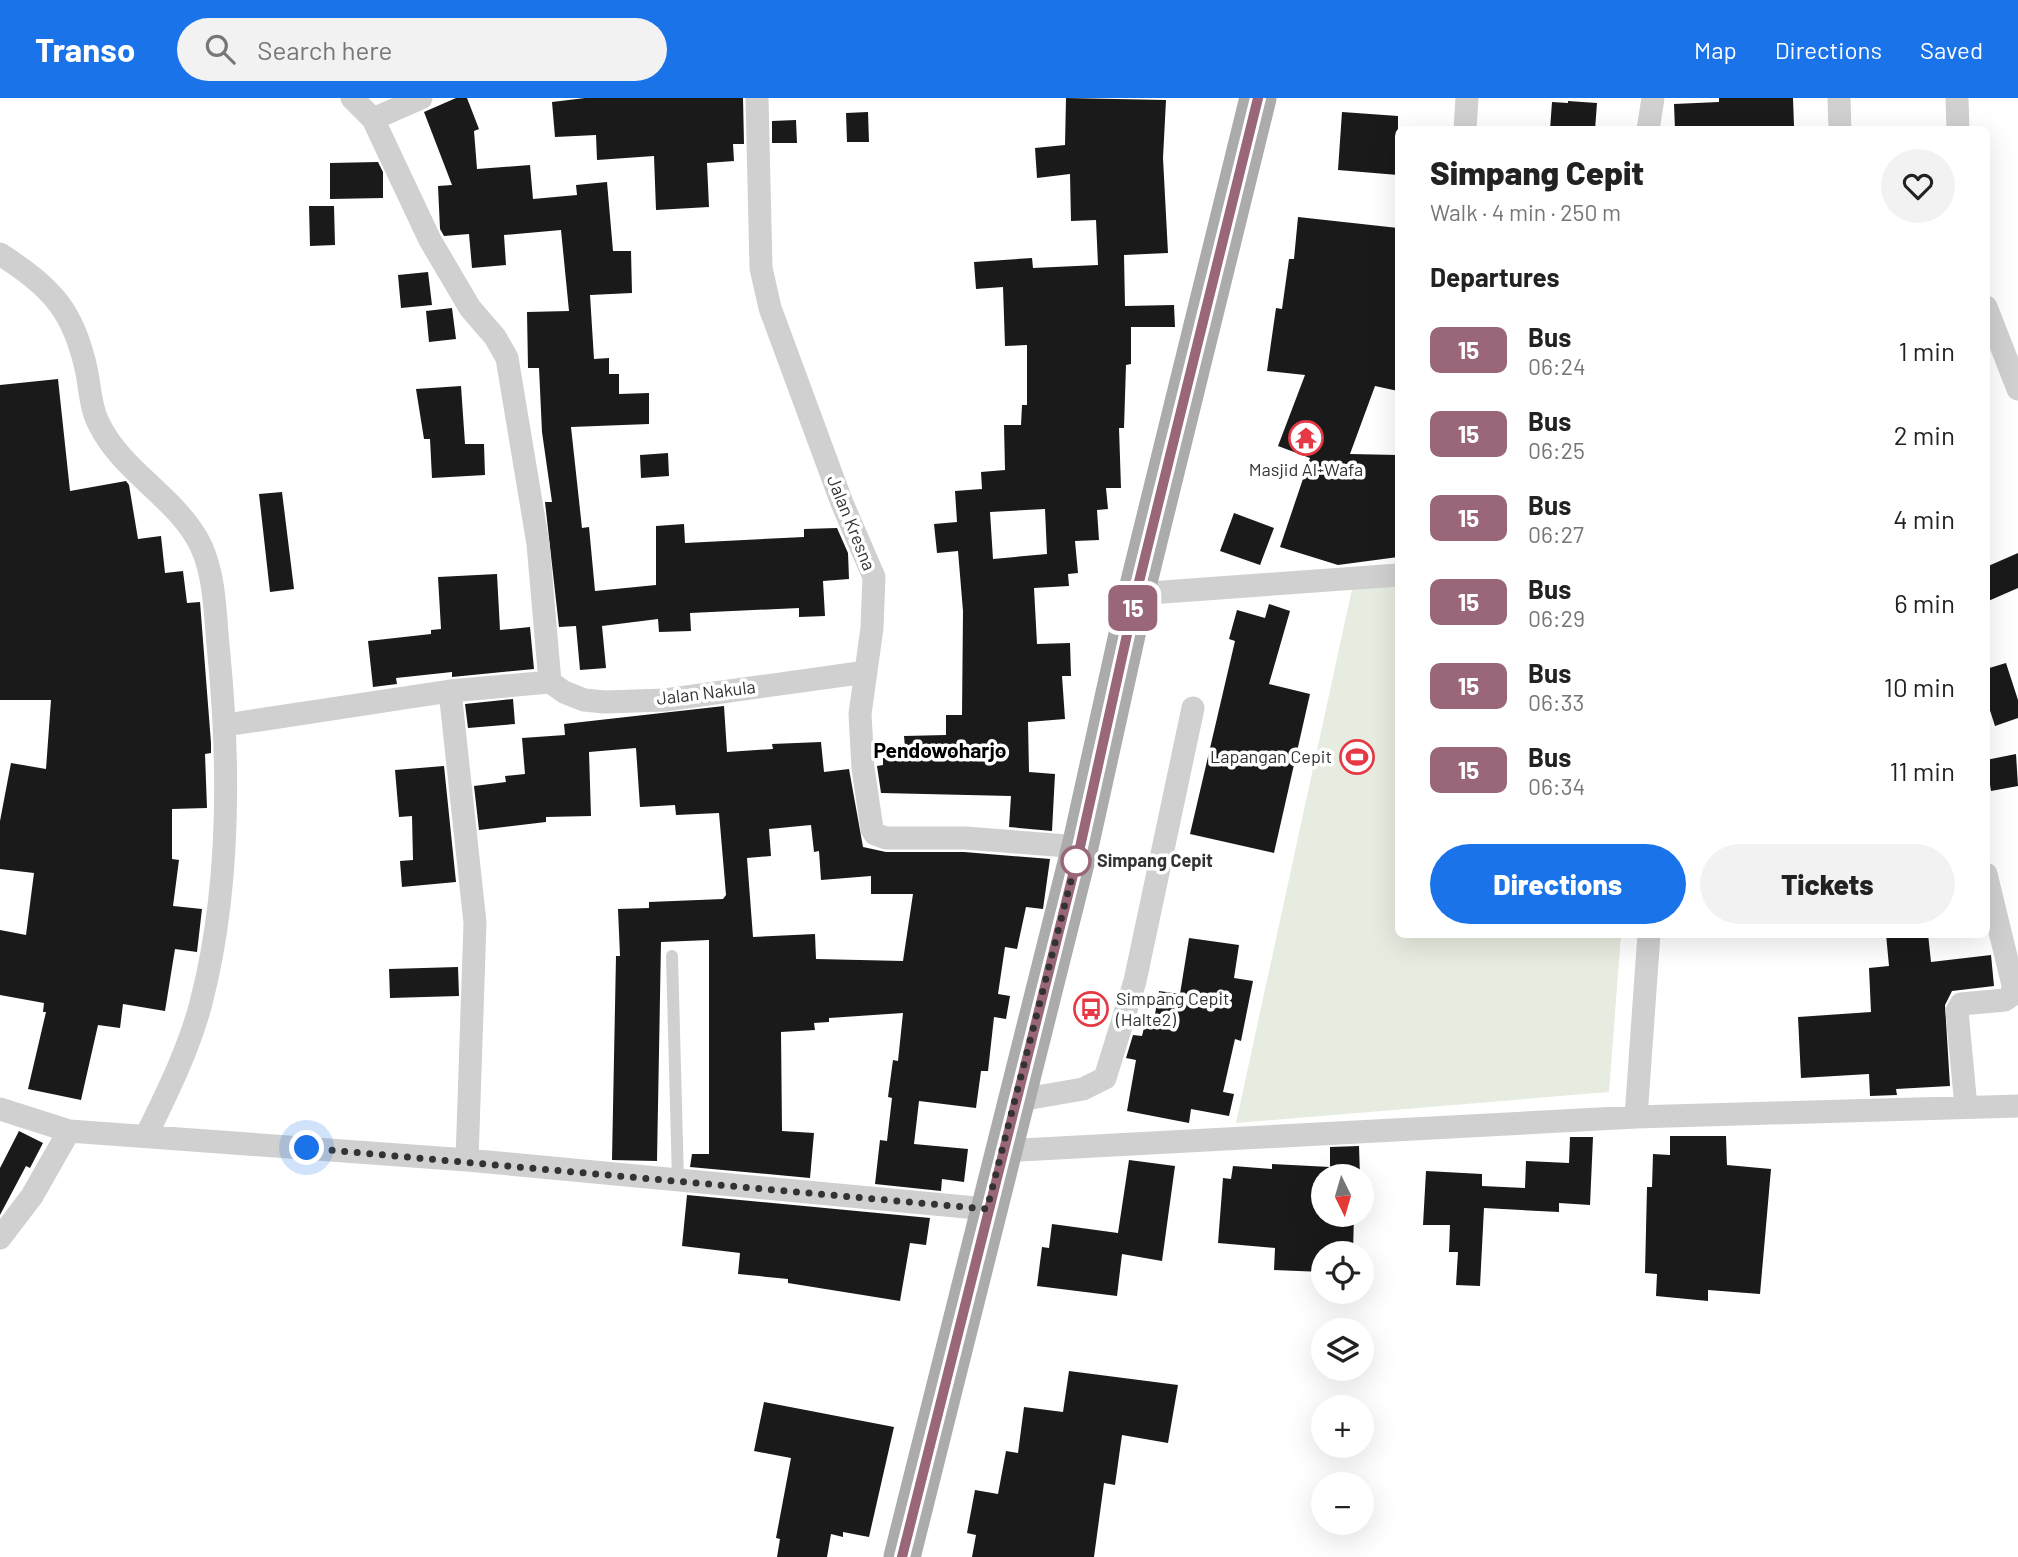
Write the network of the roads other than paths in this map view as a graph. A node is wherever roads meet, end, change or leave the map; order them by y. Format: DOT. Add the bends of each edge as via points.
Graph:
graph roads {
  1 [pos="352,98"];
  2 [pos="421,98"];
  3 [pos="757,98"];
  4 [pos="1258,98"];
  5 [pos="1467,98"];
  6 [pos="1653,98"];
  7 [pos="1839,98"];
  8 [pos="1957,98"];
  9 [pos="373,119"];
  10 [pos="1465,126"];
  11 [pos="1649,126"];
  12 [pos="1840,126"];
  13 [pos="1958,126"];
  14 [pos="0,254"];
  15 [pos="1990,319"];
  16 [pos="2018,389"];
  17 [pos="1395,575"];
  18 [pos="1136,594"];
  19 [pos="866,672"];
  20 [pos="550,682"];
  21 [pos="450,691"];
  22 [pos="1193,708"];
  23 [pos="226,725"];
  24 [pos="1080,847"];
  25 [pos="1990,890"];
  26 [pos="1649,938"];
  27 [pos="672,956"];
  28 [pos="1014,1101"];
  29 [pos="2018,1105"];
  30 [pos="1966,1107"];
  31 [pos="0,1108"];
  32 [pos="1636,1117"];
  33 [pos="69,1131"];
  34 [pos="146,1136"];
  35 [pos="1002,1151"];
  36 [pos="467,1160"];
  37 [pos="678,1180"];
  38 [pos="987,1209"];
  39 [pos="0,1238"];
  40 [pos="902,1557"];
  1 -- 9 [label="street"];
  2 -- 9 [label="street"];
  3 -- 19 [label="street, Jalan Kresna" via="761,268 770,308 874,577"];
  4 -- 18 [label="main road"];
  5 -- 10 [label="street"];
  6 -- 11 [label="street"];
  7 -- 12 [label="street"];
  8 -- 13 [label="street"];
  9 -- 20 [label="street" via="430,240 506,358 538,544"];
  14 -- 23 [label="street" via="39,279 61,303 81,342 97,422 111,446 200,545 211,579"];
  15 -- 16 [label="street"];
  17 -- 18 [label="street"];
  18 -- 24 [label="main road"];
  19 -- 20 [label="street, Jalan Nakula" via="665,699 605,702 584,700"];
  19 -- 24 [label="street, Jalan Kresna" via="860,713 863,768 875,834"];
  20 -- 21 [label="street"];
  21 -- 23 [label="street"];
  21 -- 36 [label="street" via="475,923"];
  22 -- 28 [label="street" via="1135,981 1105,1078 1083,1089"];
  23 -- 34 [label="street" via="224,842 210,963 189,1040"];
  24 -- 28 [label="main road"];
  25 -- 30 [label="street" via="2012,995 2005,1000 1961,1004 1957,1012"];
  26 -- 32 [label="street"];
  27 -- 37 [label="lane"];
  28 -- 35 [label="main road"];
  29 -- 30 [label="street"];
  30 -- 32 [label="street"];
  31 -- 33 [label="street"];
  32 -- 35 [label="street"];
  33 -- 34 [label="street"];
  33 -- 39 [label="street" via="32,1196"];
  34 -- 36 [label="street"];
  35 -- 38 [label="main road"];
  36 -- 37 [label="street"];
  37 -- 38 [label="street"];
  38 -- 40 [label="main road"];
}
